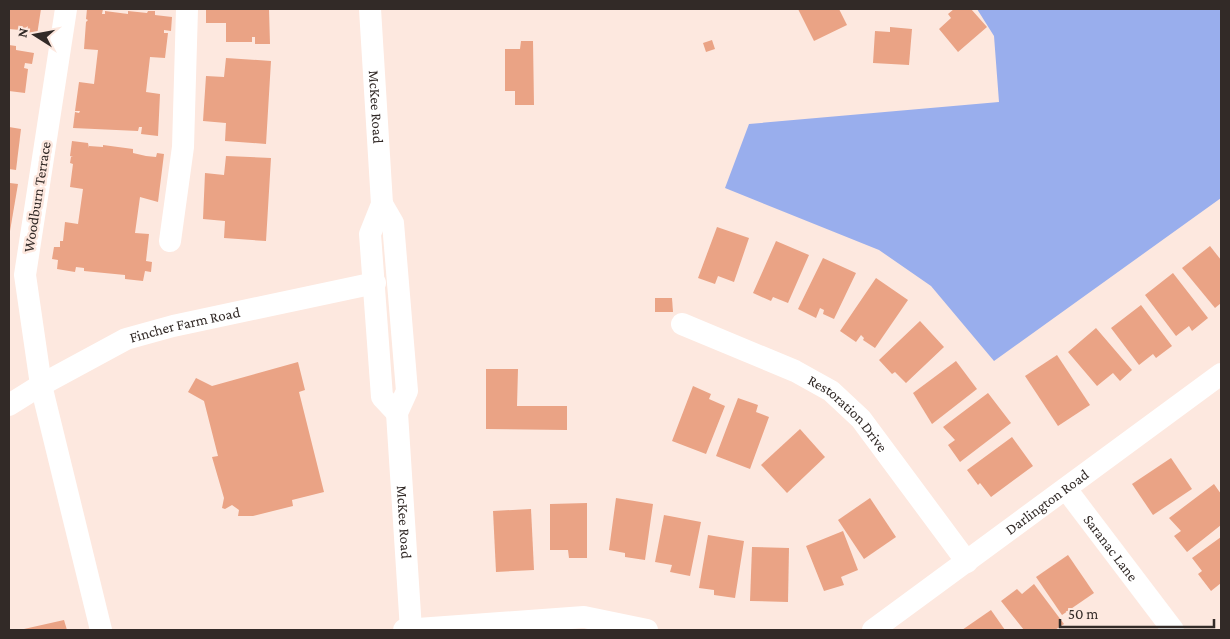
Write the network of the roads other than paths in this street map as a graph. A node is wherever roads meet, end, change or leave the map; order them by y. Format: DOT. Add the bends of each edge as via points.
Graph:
graph roads {
  1 [pos="66,9"];
  2 [pos="187,9"];
  3 [pos="370,9"];
  4 [pos="382,204"];
  5 [pos="170,241"];
  6 [pos="375,283"];
  7 [pos="682,324"];
  8 [pos="1221,374"];
  9 [pos="41,385"];
  10 [pos="9,406"];
  11 [pos="397,413"];
  12 [pos="1066,489"];
  13 [pos="967,562"];
  14 [pos="101,630"];
  15 [pos="409,630"];
  16 [pos="645,630"];
  17 [pos="873,630"];
  18 [pos="1173,630"];
  1 -- 9 [label="street, Woodburn Terrace" via="26,275"];
  2 -- 5 [label="street" via="182,147"];
  3 -- 4 [label="street, McKee Road"];
  4 -- 6 [label="street, McKee Road" via="370,234"];
  4 -- 11 [label="street, McKee Road" via="393,223 407,391"];
  6 -- 9 [label="street, Fincher Farm Road" via="126,339"];
  6 -- 11 [label="street, McKee Road" via="382,397"];
  7 -- 13 [label="street, Restoration Drive" via="795,372 831,391 861,420"];
  8 -- 12 [label="street, Darlington Road"];
  9 -- 10 [label="street, Fincher Farm Road"];
  9 -- 14 [label="street, Woodburn Terrace"];
  11 -- 15 [label="street, McKee Road"];
  12 -- 13 [label="street, Darlington Road"];
  12 -- 18 [label="street, Saranac Lane"];
  13 -- 17 [label="street, Darlington Road"];
  15 -- 16 [label="street" via="584,617"];
}
